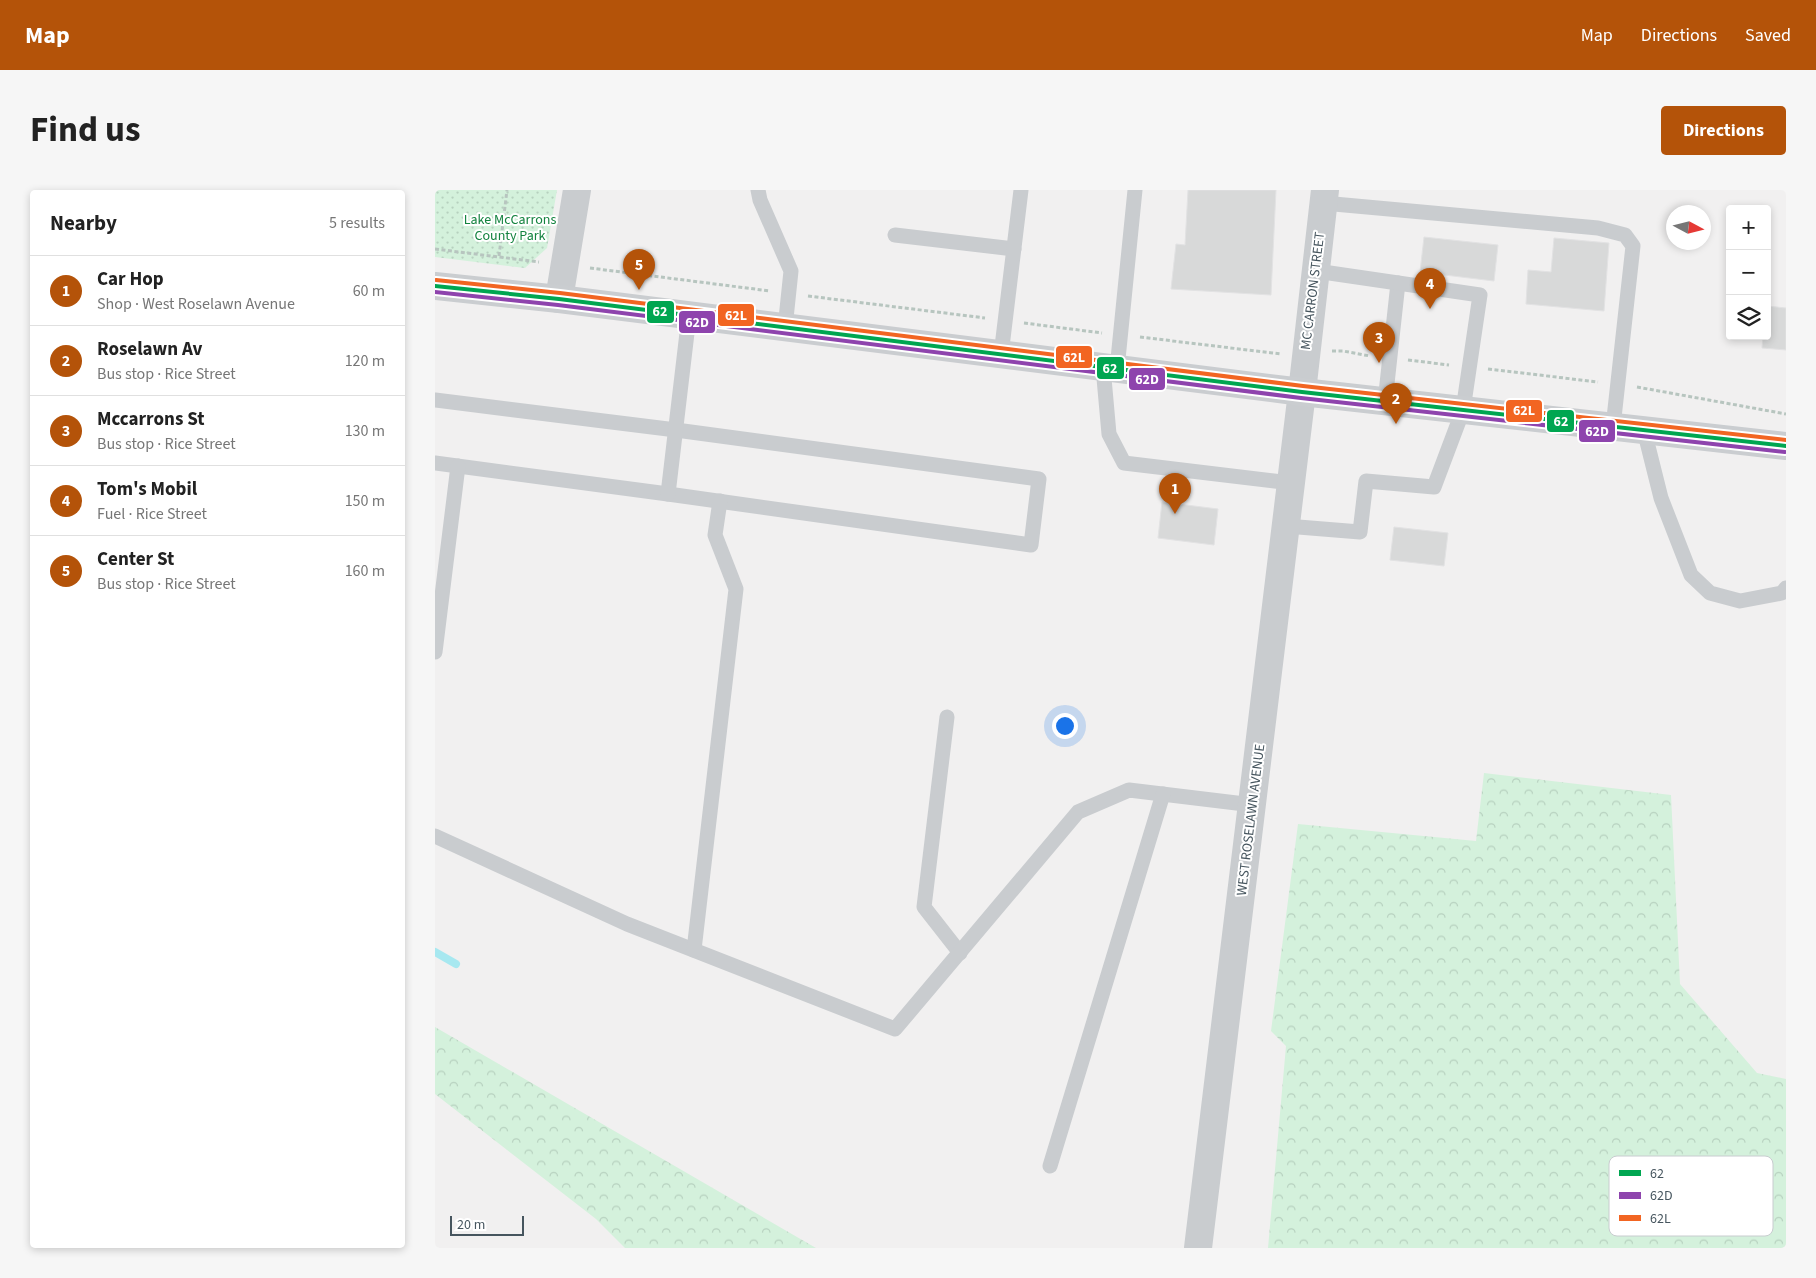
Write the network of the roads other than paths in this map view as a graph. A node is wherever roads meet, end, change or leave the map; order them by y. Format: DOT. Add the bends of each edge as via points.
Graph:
graph roads {
  1 [pos="577,190"];
  2 [pos="758,190"];
  3 [pos="1021,190"];
  4 [pos="1135,190"];
  5 [pos="1324,197"];
  6 [pos="895,235"];
  7 [pos="1014,249"];
  8 [pos="1316,271"];
  9 [pos="1398,283"];
  10 [pos="435,286"];
  11 [pos="559,299"];
  12 [pos="689,316"];
  13 [pos="785,328"];
  14 [pos="1001,355"];
  15 [pos="1110,368"];
  16 [pos="1302,392"];
  17 [pos="435,400"];
  18 [pos="1385,402"];
  19 [pos="1463,410"];
  20 [pos="1613,427"];
  21 [pos="676,430"];
  22 [pos="1644,430"];
  23 [pos="1786,446"];
  24 [pos="435,463"];
  25 [pos="458,466"];
  26 [pos="1291,483"];
  27 [pos="667,494"];
  28 [pos="719,501"];
  29 [pos="1286,526"];
  30 [pos="1786,588"];
  31 [pos="435,652"];
  32 [pos="947,717"];
  33 [pos="1163,794"];
  34 [pos="1253,805"];
  35 [pos="435,836"];
  36 [pos="695,950"];
  37 [pos="960,953"];
  38 [pos="1050,1166"];
  39 [pos="1198,1248"];
  1 -- 11 [label="street"];
  2 -- 13 [label="lane" via="791,271"];
  3 -- 7 [label="lane"];
  4 -- 15 [label="lane"];
  5 -- 8 [label="street, MC CARRON STREET"];
  5 -- 20 [label="lane" via="1598,228 1625,235 1633,246"];
  6 -- 7 [label="lane"];
  7 -- 14 [label="lane"];
  8 -- 9 [label="lane"];
  8 -- 16 [label="street, MC CARRON STREET"];
  9 -- 18 [label="lane"];
  9 -- 19 [label="lane" via="1480,295"];
  10 -- 11 [label="main road"];
  11 -- 12 [label="main road"];
  12 -- 13 [label="main road"];
  12 -- 21 [label="lane"];
  13 -- 14 [label="main road"];
  14 -- 15 [label="main road"];
  15 -- 16 [label="main road"];
  15 -- 26 [label="lane" via="1109,434 1124,463"];
  16 -- 18 [label="main road"];
  16 -- 26 [label="street, WEST ROSELAWN AVENUE"];
  17 -- 21 [label="lane"];
  18 -- 19 [label="main road"];
  19 -- 20 [label="main road"];
  19 -- 29 [label="lane" via="1434,488 1366,481 1359,532"];
  20 -- 22 [label="main road"];
  21 -- 27 [label="lane"];
  21 -- 28 [label="lane" via="1039,479 1031,545"];
  22 -- 23 [label="main road"];
  22 -- 30 [label="lane" via="1661,498 1691,575 1710,593 1740,601 1782,594"];
  24 -- 25 [label="lane"];
  25 -- 27 [label="lane"];
  25 -- 31 [label="lane"];
  26 -- 29 [label="street, WEST ROSELAWN AVENUE"];
  27 -- 28 [label="lane"];
  28 -- 36 [label="lane" via="715,535 736,589"];
  29 -- 34 [label="street, WEST ROSELAWN AVENUE"];
  32 -- 37 [label="lane" via="924,907"];
  33 -- 34 [label="lane"];
  33 -- 37 [label="lane" via="1129,790 1078,812"];
  33 -- 38 [label="lane"];
  34 -- 39 [label="street, WEST ROSELAWN AVENUE"];
  35 -- 36 [label="lane" via="627,924"];
  36 -- 37 [label="lane" via="895,1029"];
}
